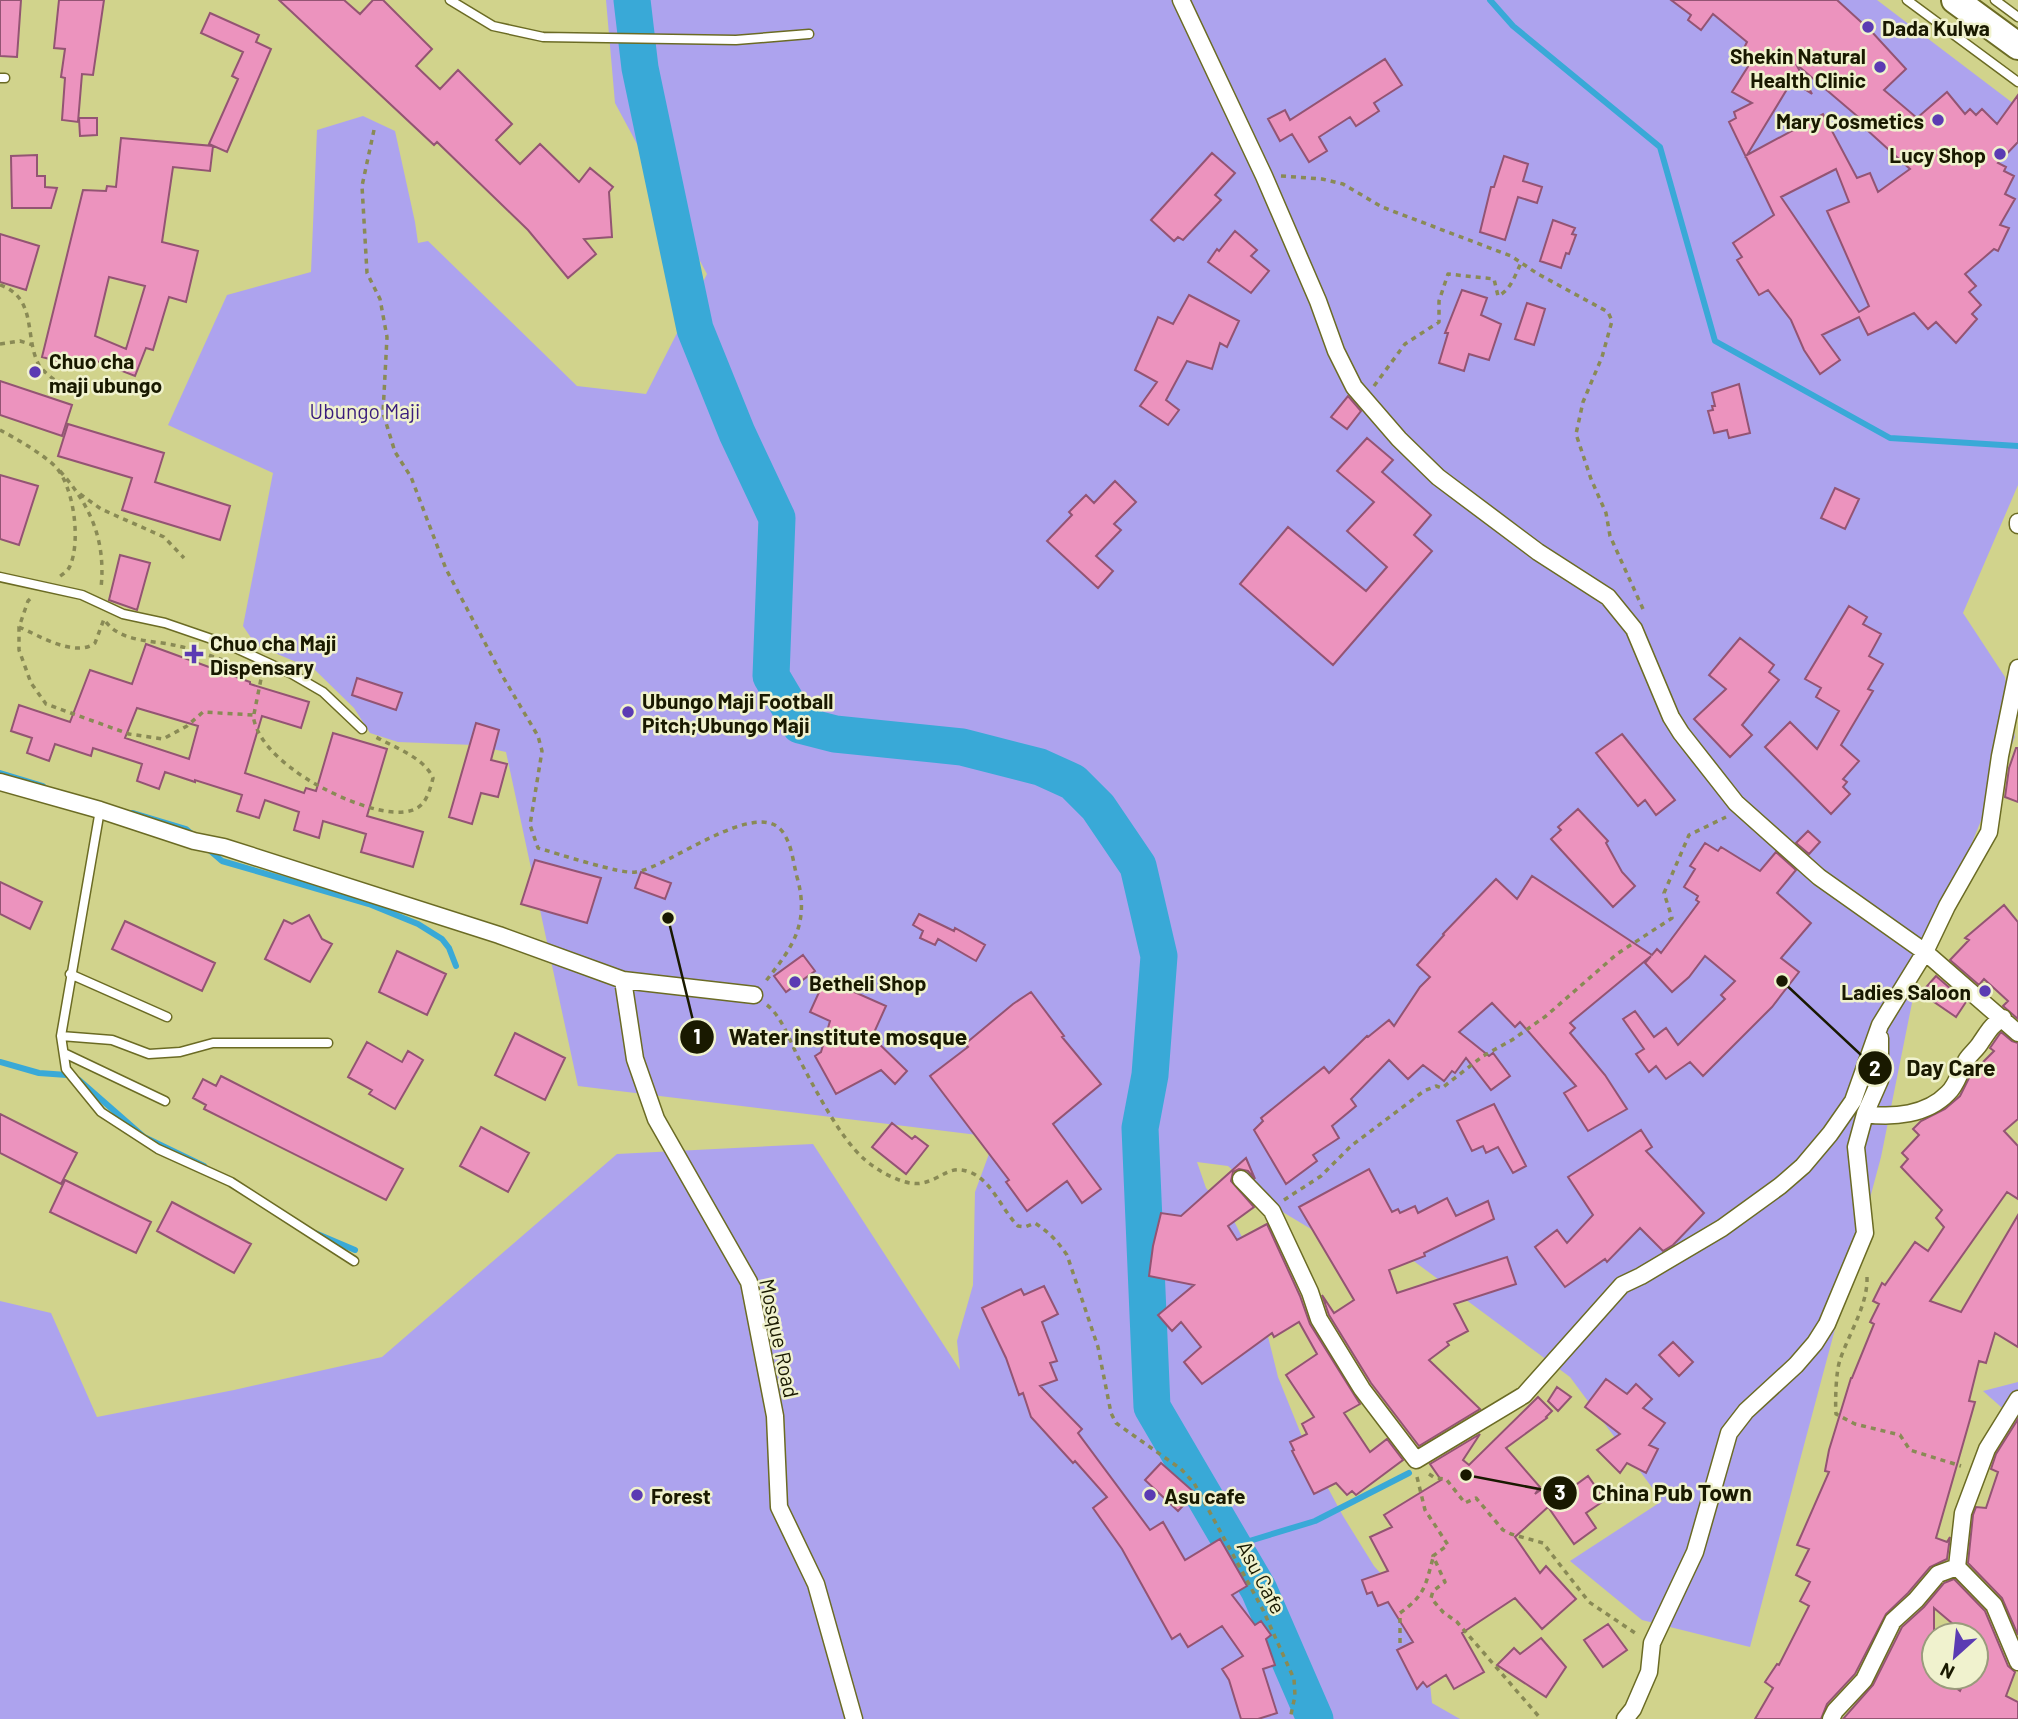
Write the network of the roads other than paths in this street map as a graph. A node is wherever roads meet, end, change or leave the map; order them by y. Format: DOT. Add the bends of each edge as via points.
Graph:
graph roads {
  1 [pos="450,0"];
  2 [pos="1181,0"];
  3 [pos="1907,0"];
  4 [pos="1955,0"];
  5 [pos="1995,0"];
  6 [pos="2018,17"];
  7 [pos="809,34"];
  8 [pos="2018,46"];
  9 [pos="2018,82"];
  10 [pos="0,578"];
  11 [pos="2018,668"];
  12 [pos="362,729"];
  13 [pos="0,782"];
  14 [pos="100,810"];
  15 [pos="1925,952"];
  16 [pos="71,974"];
  17 [pos="623,980"];
  18 [pos="754,995"];
  19 [pos="167,1017"];
  20 [pos="2003,1018"];
  21 [pos="1880,1025"];
  22 [pos="2018,1033"];
  23 [pos="61,1037"];
  24 [pos="328,1043"];
  25 [pos="64,1053"];
  26 [pos="165,1101"];
  27 [pos="1865,1114"];
  28 [pos="1241,1179"];
  29 [pos="354,1261"];
  30 [pos="2018,1399"];
  31 [pos="1957,1567"];
  32 [pos="2018,1662"];
  33 [pos="854,1719"];
  34 [pos="1625,1719"];
  35 [pos="1831,1719"];
  1 -- 7 [label="lane" via="494,26 543,37 736,40"];
  2 -- 15 [label="street" via="1264,176 1354,387 1438,477 1538,552 1608,597 1634,629 1671,717 1736,803 1819,877"];
  3 -- 9 [label="lane"];
  4 -- 8 [label="highway"];
  5 -- 6 [label="lane"];
  10 -- 12 [label="lane" via="82,595 122,614 165,623 250,655 323,692"];
  11 -- 15 [label="street" via="1989,832"];
  13 -- 14 [label="street"];
  14 -- 16 [label="lane"];
  14 -- 17 [label="street" via="499,935"];
  15 -- 20 [label="street"];
  15 -- 21 [label="street"];
  16 -- 19 [label="lane"];
  16 -- 23 [label="lane"];
  17 -- 18 [label="street"];
  17 -- 33 [label="street, Mosque Road" via="635,1059 656,1119 749,1282 775,1416 779,1507 816,1584"];
  20 -- 22 [label="street"];
  20 -- 27 [label="street" via="1992,1024 1949,1093 1907,1115"];
  21 -- 27 [label="street" via="1880,1080"];
  21 -- 28 [label="street" via="1853,1101 1802,1166 1722,1228 1622,1285 1524,1395 1416,1460 1362,1389 1319,1319 1272,1211"];
  23 -- 24 [label="lane" via="112,1040 149,1054 213,1043"];
  23 -- 25 [label="lane"];
  25 -- 26 [label="lane"];
  25 -- 29 [label="lane" via="66,1069 101,1112 158,1149 231,1182"];
  27 -- 34 [label="street" via="1856,1147 1865,1233 1815,1343 1729,1433 1695,1552 1652,1643 1649,1672"];
  30 -- 31 [label="street" via="1987,1449 1963,1513"];
  31 -- 32 [label="street" via="1994,1605"];
  31 -- 35 [label="street" via="1938,1574 1893,1621 1864,1680"];
}
